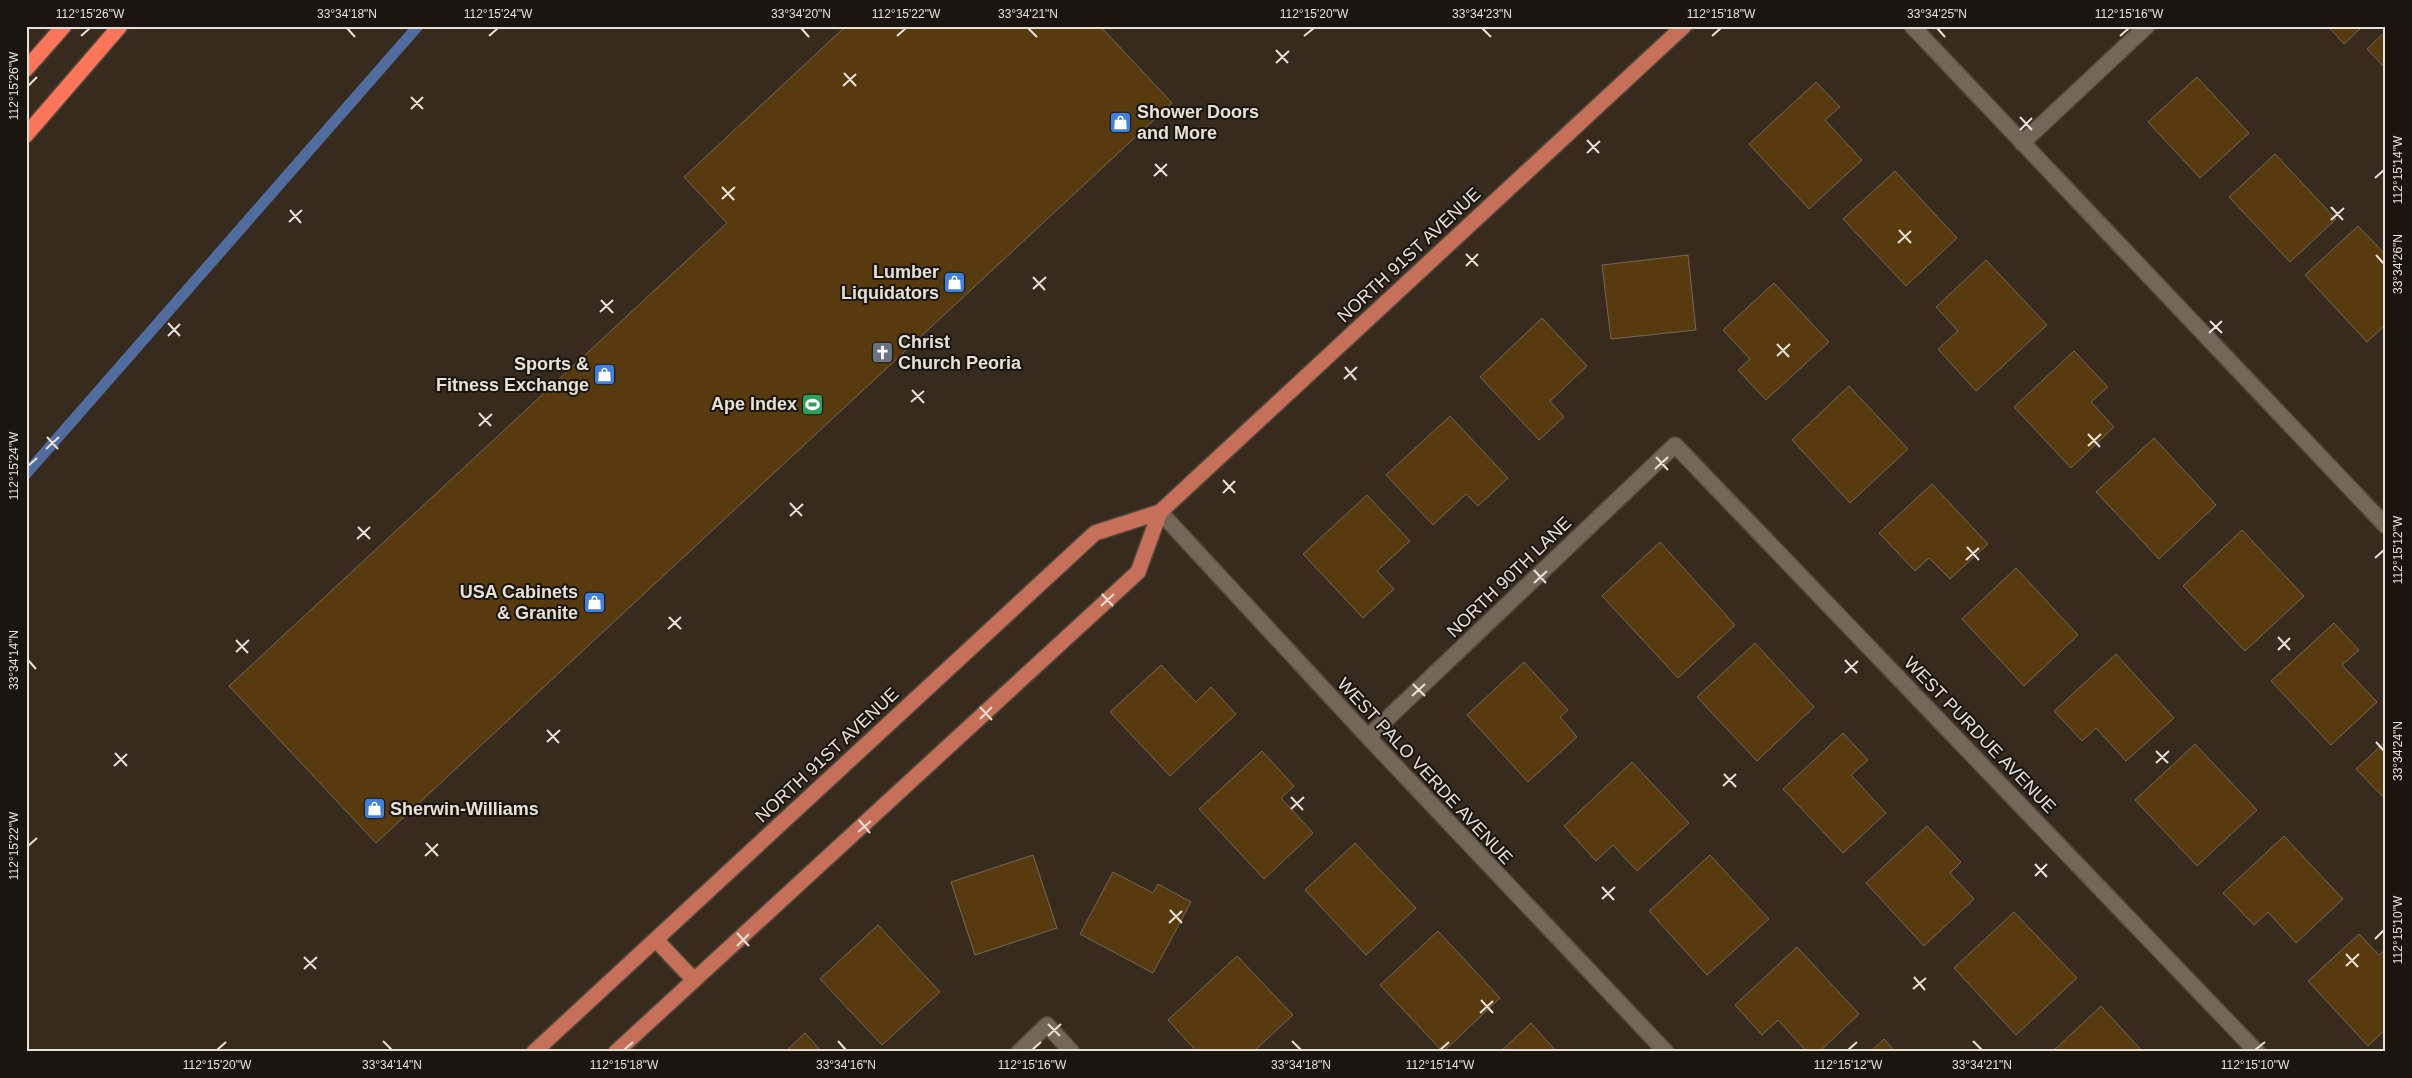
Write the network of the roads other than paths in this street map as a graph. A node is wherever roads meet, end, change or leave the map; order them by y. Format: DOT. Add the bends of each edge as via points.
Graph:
graph roads {
  1 [pos="64,26"];
  2 [pos="120,26"];
  3 [pos="1684,26"];
  4 [pos="1912,26"];
  5 [pos="2147,26"];
  6 [pos="26,69"];
  7 [pos="26,135"];
  8 [pos="2022,143"];
  9 [pos="1675,445"];
  10 [pos="1160,512"];
  11 [pos="2386,526"];
  12 [pos="1368,737"];
  13 [pos="656,940"];
  14 [pos="694,980"];
  15 [pos="534,1052"];
  16 [pos="616,1052"];
  17 [pos="1019,1052"];
  18 [pos="1072,1052"];
  19 [pos="1666,1052"];
  20 [pos="2257,1052"];
  1 -- 6 [label="highway"];
  2 -- 7 [label="highway"];
  3 -- 10 [label="main road, NORTH 91ST AVENUE"];
  4 -- 8 [label="street"];
  5 -- 8 [label="street"];
  8 -- 11 [label="street"];
  9 -- 12 [label="street, NORTH 90TH LANE"];
  9 -- 20 [label="street, WEST PURDUE AVENUE"];
  10 -- 12 [label="street, WEST PALO VERDE AVENUE"];
  10 -- 13 [label="main road, NORTH 91ST AVENUE" via="1095,533"];
  10 -- 14 [label="main road, NORTH 91ST AVENUE" via="1138,572"];
  12 -- 19 [label="street, WEST PALO VERDE AVENUE"];
  13 -- 14 [label="main road"];
  13 -- 15 [label="main road, NORTH 91ST AVENUE"];
  14 -- 16 [label="main road, NORTH 91ST AVENUE"];
  17 -- 18 [label="street" via="1047,1025"];
}
